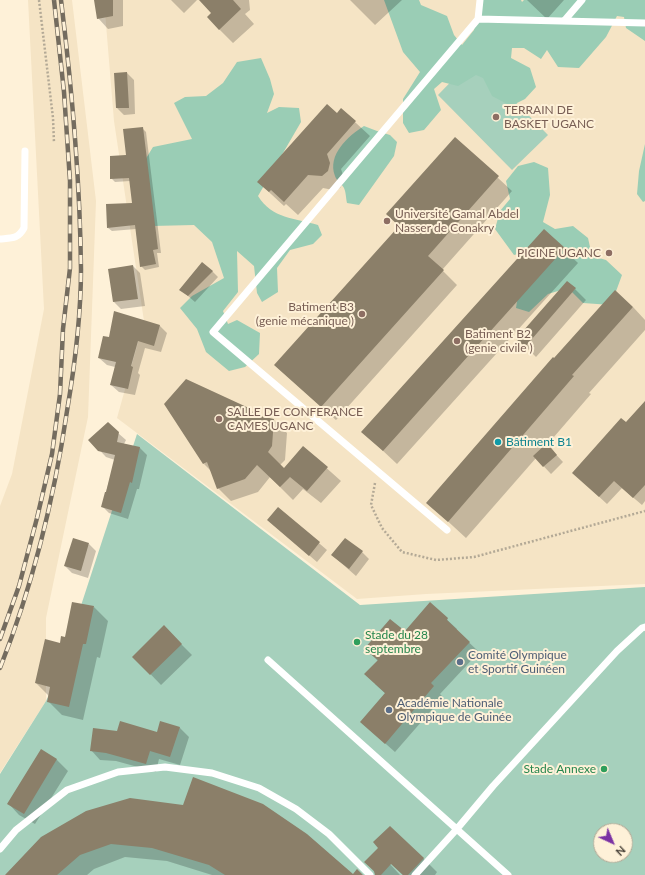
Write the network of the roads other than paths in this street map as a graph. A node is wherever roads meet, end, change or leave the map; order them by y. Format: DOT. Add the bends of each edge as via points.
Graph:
graph roads {
  1 [pos="480,0"];
  2 [pos="582,0"];
  3 [pos="478,19"];
  4 [pos="564,21"];
  5 [pos="645,23"];
  6 [pos="24,151"];
  7 [pos="0,239"];
  8 [pos="446,530"];
  9 [pos="645,627"];
  10 [pos="268,660"];
  11 [pos="456,830"];
  12 [pos="0,849"];
  13 [pos="370,875"];
  14 [pos="415,875"];
  15 [pos="508,875"];
  1 -- 3 [label="lane"];
  2 -- 4 [label="lane"];
  3 -- 4 [label="lane"];
  3 -- 8 [label="lane" via="213,332"];
  4 -- 5 [label="lane"];
  6 -- 7 [label="lane" via="24,228 20,235"];
  9 -- 11 [label="lane" via="617,651"];
  10 -- 11 [label="lane"];
  11 -- 14 [label="lane"];
  11 -- 15 [label="lane"];
  12 -- 13 [label="lane" via="16,830 67,790 118,772 165,767 212,773 259,788 296,809 329,834"];
}
